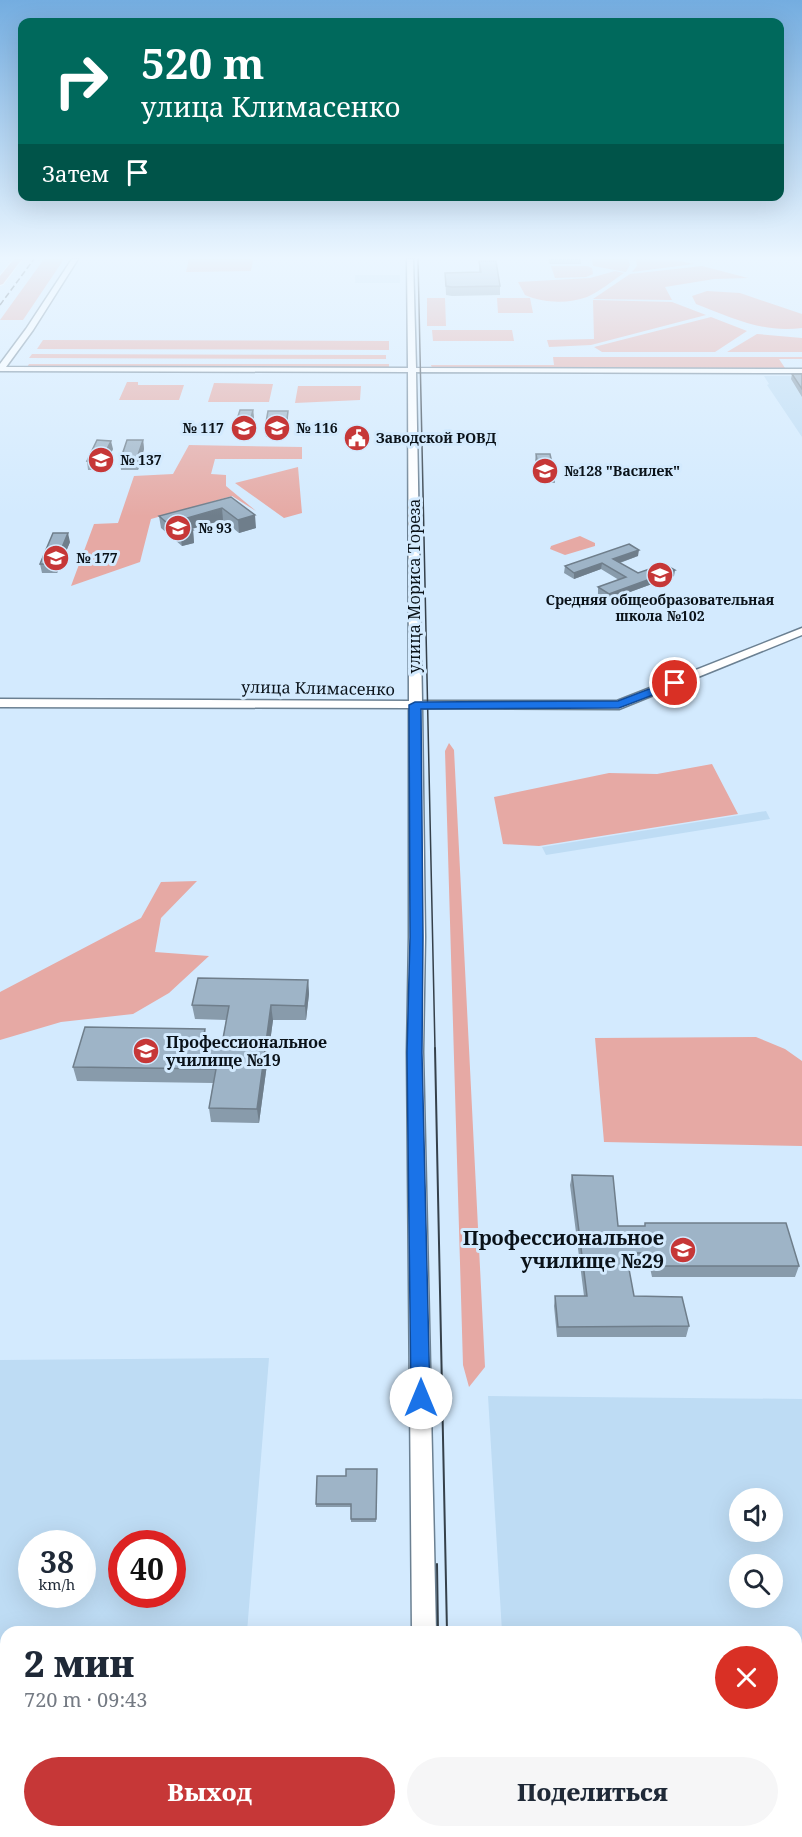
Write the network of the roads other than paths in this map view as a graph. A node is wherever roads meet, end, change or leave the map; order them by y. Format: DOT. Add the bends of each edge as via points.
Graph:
graph roads {
  1 [pos="18,345"];
  2 [pos="411,345"];
  3 [pos="0,369"];
  4 [pos="411,370"];
  5 [pos="802,371"];
  6 [pos="802,631"];
  7 [pos="0,703"];
  8 [pos="415,705"];
  9 [pos="424,1626"];
  1 -- 3 [label="street"];
  2 -- 4 [label="street, улица Мориса Тореза"];
  3 -- 4 [label="street"];
  4 -- 5 [label="street"];
  4 -- 8 [label="street, улица Мориса Тореза"];
  6 -- 8 [label="street, улица Климасенко" via="619,705"];
  7 -- 8 [label="street, улица Климасенко"];
  8 -- 9 [label="street, улица Мориса Тореза" via="415,1053"];
}
